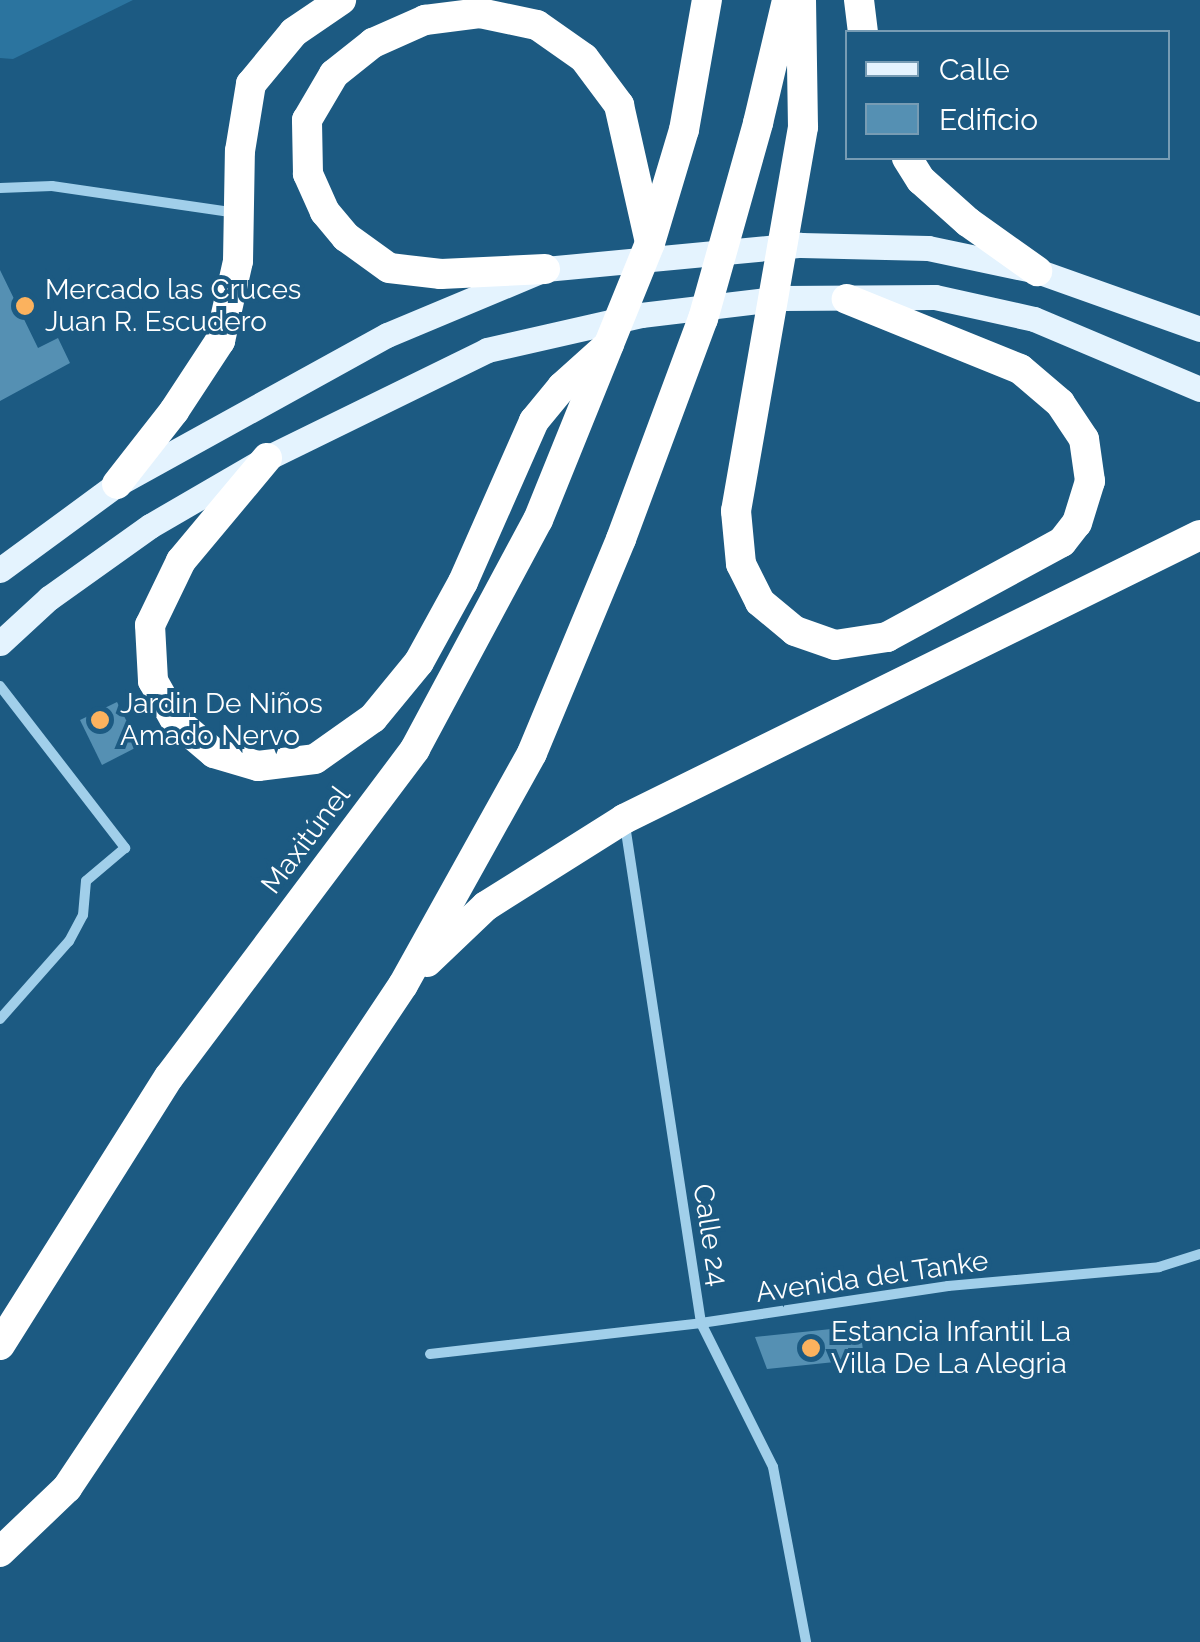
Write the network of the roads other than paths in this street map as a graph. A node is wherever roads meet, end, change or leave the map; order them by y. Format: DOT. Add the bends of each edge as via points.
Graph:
graph roads {
  1 [pos="341,0"];
  2 [pos="707,0"];
  3 [pos="787,0"];
  4 [pos="800,0"];
  5 [pos="859,0"];
  6 [pos="863,30"];
  7 [pos="908,160"];
  8 [pos="0,188"];
  9 [pos="238,213"];
  10 [pos="650,243"];
  11 [pos="545,269"];
  12 [pos="1036,271"];
  13 [pos="847,298"];
  14 [pos="1200,329"];
  15 [pos="609,344"];
  16 [pos="1200,388"];
  17 [pos="267,458"];
  18 [pos="117,484"];
  19 [pos="1200,535"];
  20 [pos="0,570"];
  21 [pos="0,643"];
  22 [pos="0,686"];
  23 [pos="624,820"];
  24 [pos="404,985"];
  25 [pos="0,1019"];
  26 [pos="1200,1254"];
  27 [pos="701,1323"];
  28 [pos="0,1345"];
  29 [pos="430,1354"];
  30 [pos="0,1552"];
  31 [pos="806,1642"];
  1 -- 9 [label="highway" via="294,32 251,84"];
  2 -- 10 [label="highway, Maxitúnel, bridge" via="684,130"];
  3 -- 24 [label="highway, bridge" via="703,319 621,538 532,753"];
  4 -- 13 [label="highway, bridge" via="804,128 736,510 741,564 760,602 795,631 835,645 886,638 1062,542 1077,523 1090,480 1084,439 1060,404 1020,370"];
  5 -- 6 [label="highway"];
  7 -- 12 [label="highway" via="968,222"];
  8 -- 9 [label="street" via="52,186"];
  9 -- 18 [label="highway" via="238,261 220,341"];
  10 -- 11 [label="highway" via="618,105 584,58 538,25 480,13 425,20 374,44 334,74 307,120 308,174 324,212 346,237 389,268 441,274"];
  10 -- 15 [label="highway, Maxitúnel, bridge"];
  11 -- 12 [label="main road" via="802,246 928,248"];
  11 -- 18 [label="main road" via="387,335"];
  12 -- 14 [label="main road"];
  13 -- 16 [label="main road" via="935,297 1034,320"];
  13 -- 17 [label="main road" via="783,298 641,315 488,350"];
  15 -- 17 [label="highway" via="534,421 463,582 419,662 373,718 315,759 258,766 214,753 175,720 153,681 150,625 181,561"];
  15 -- 28 [label="highway, Maxitúnel" via="538,520 414,749 169,1078"];
  17 -- 21 [label="main road" via="150,526 49,598"];
  18 -- 20 [label="main road"];
  19 -- 23 [label="highway"];
  22 -- 25 [label="street" via="125,848 86,882 82,915 69,940"];
  23 -- 24 [label="highway" via="486,906"];
  23 -- 27 [label="street, Calle 24"];
  24 -- 30 [label="highway" via="67,1488"];
  26 -- 27 [label="street, Avenida del Tanke" via="1160,1267 948,1286"];
  27 -- 29 [label="street, Avenida del Tanke"];
  27 -- 31 [label="street, Calle 24" via="772,1467"];
}
